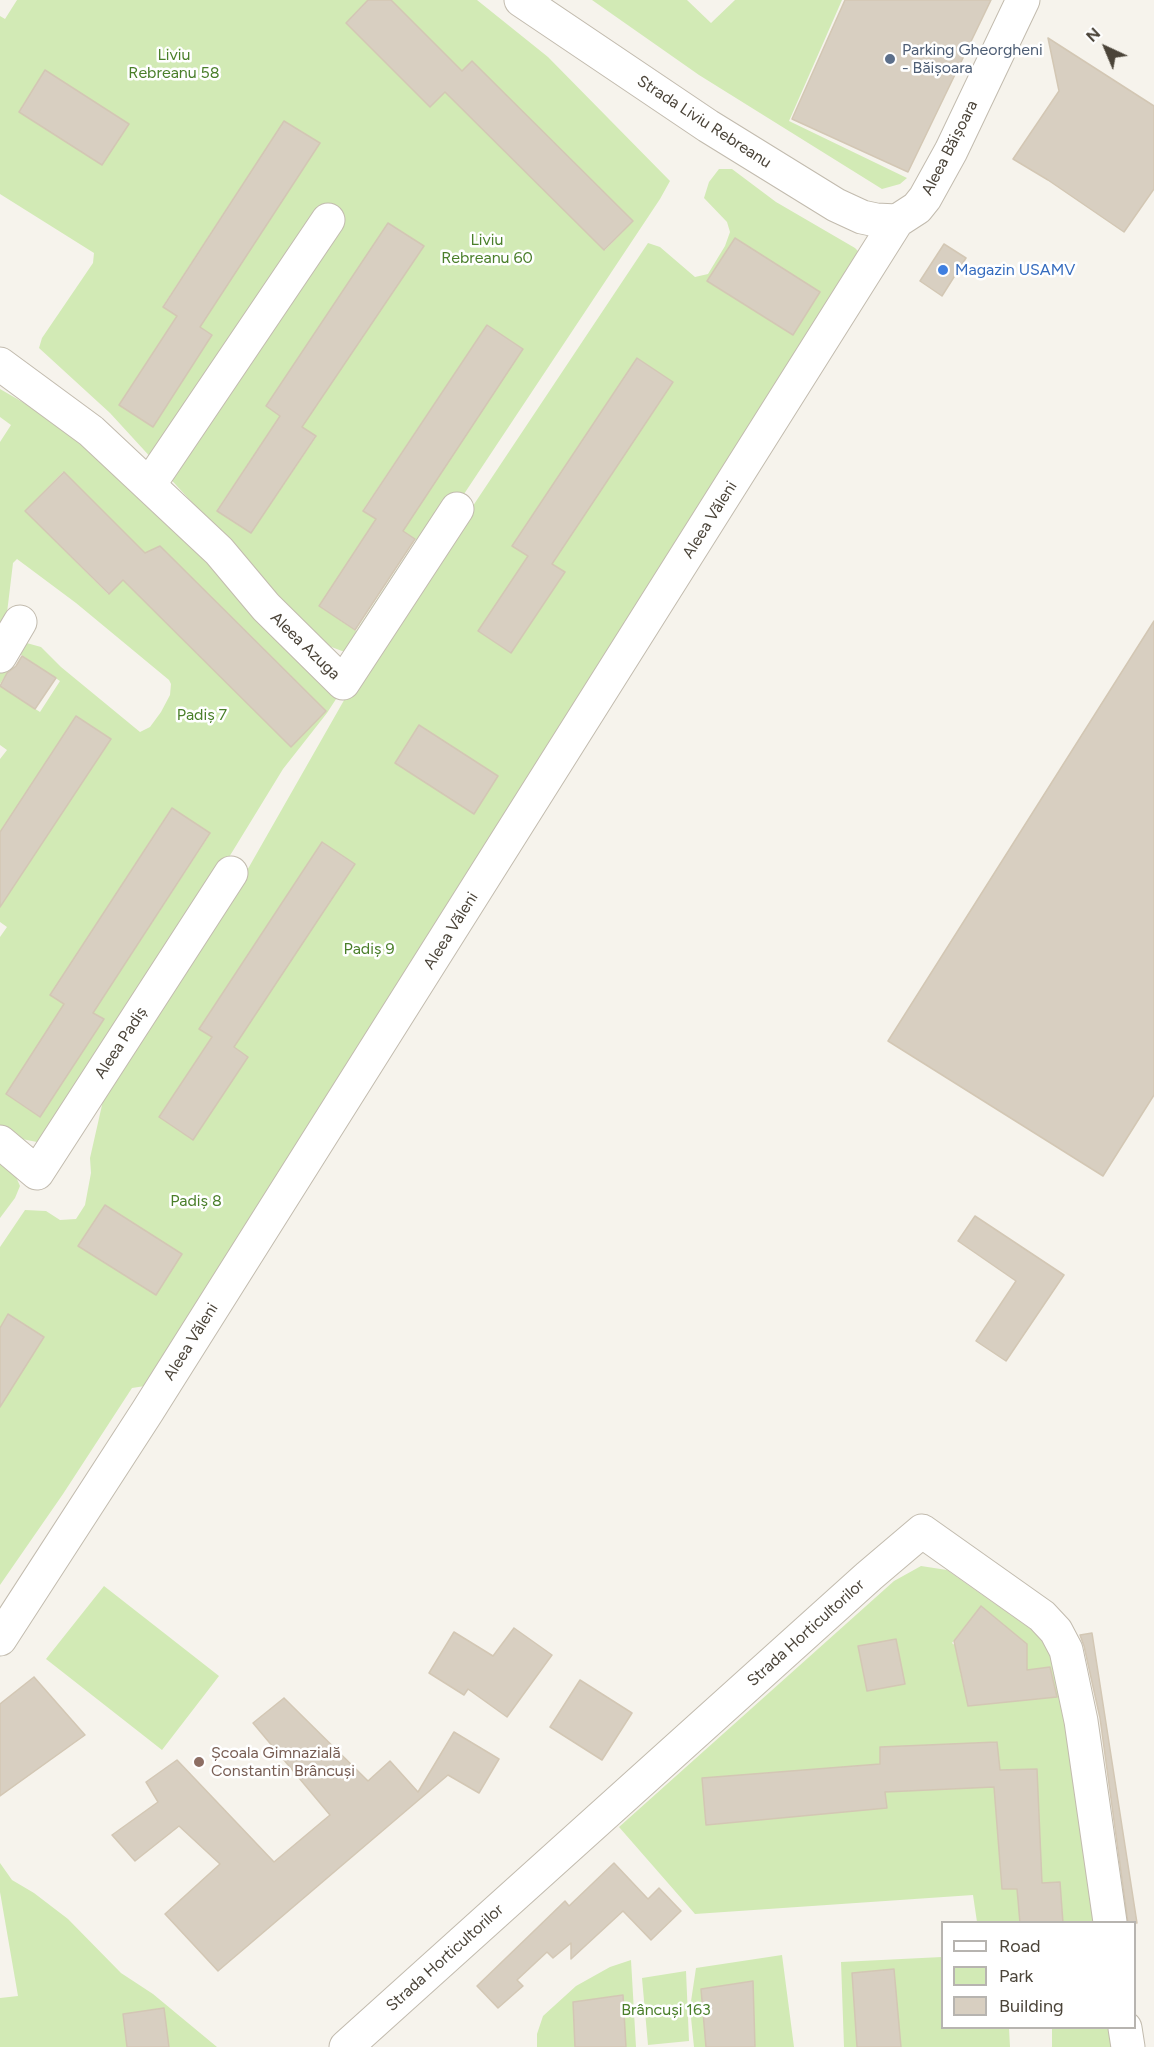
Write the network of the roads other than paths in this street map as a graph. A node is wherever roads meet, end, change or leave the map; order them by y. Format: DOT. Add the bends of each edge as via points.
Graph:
graph roads {
  1 [pos="521,0"];
  2 [pos="1023,0"];
  3 [pos="328,220"];
  4 [pos="897,221"];
  5 [pos="0,364"];
  6 [pos="149,485"];
  7 [pos="457,509"];
  8 [pos="20,622"];
  9 [pos="0,656"];
  10 [pos="231,873"];
  11 [pos="0,1142"];
  12 [pos="0,1639"];
  13 [pos="1110,1921"];
  14 [pos="1125,2029"];
  15 [pos="346,2047"];
  16 [pos="1128,2047"];
  1 -- 4 [label="street, Strada Liviu Rebreanu" via="708,126 836,205 862,217"];
  2 -- 4 [label="street, Aleea Băișoara" via="925,198"];
  3 -- 6 [label="street"];
  4 -- 12 [label="street, Aleea Văleni"];
  5 -- 6 [label="street, Aleea Azuga" via="92,431"];
  6 -- 7 [label="street, Aleea Azuga" via="219,551 266,607 343,683"];
  8 -- 9 [label="street"];
  10 -- 11 [label="street, Aleea Padiș" via="37,1173"];
  13 -- 15 [label="street, Strada Horticultorilor" via="1081,1721 1066,1650 1042,1616 922,1532"];
  14 -- 16 [label="street"];
}
